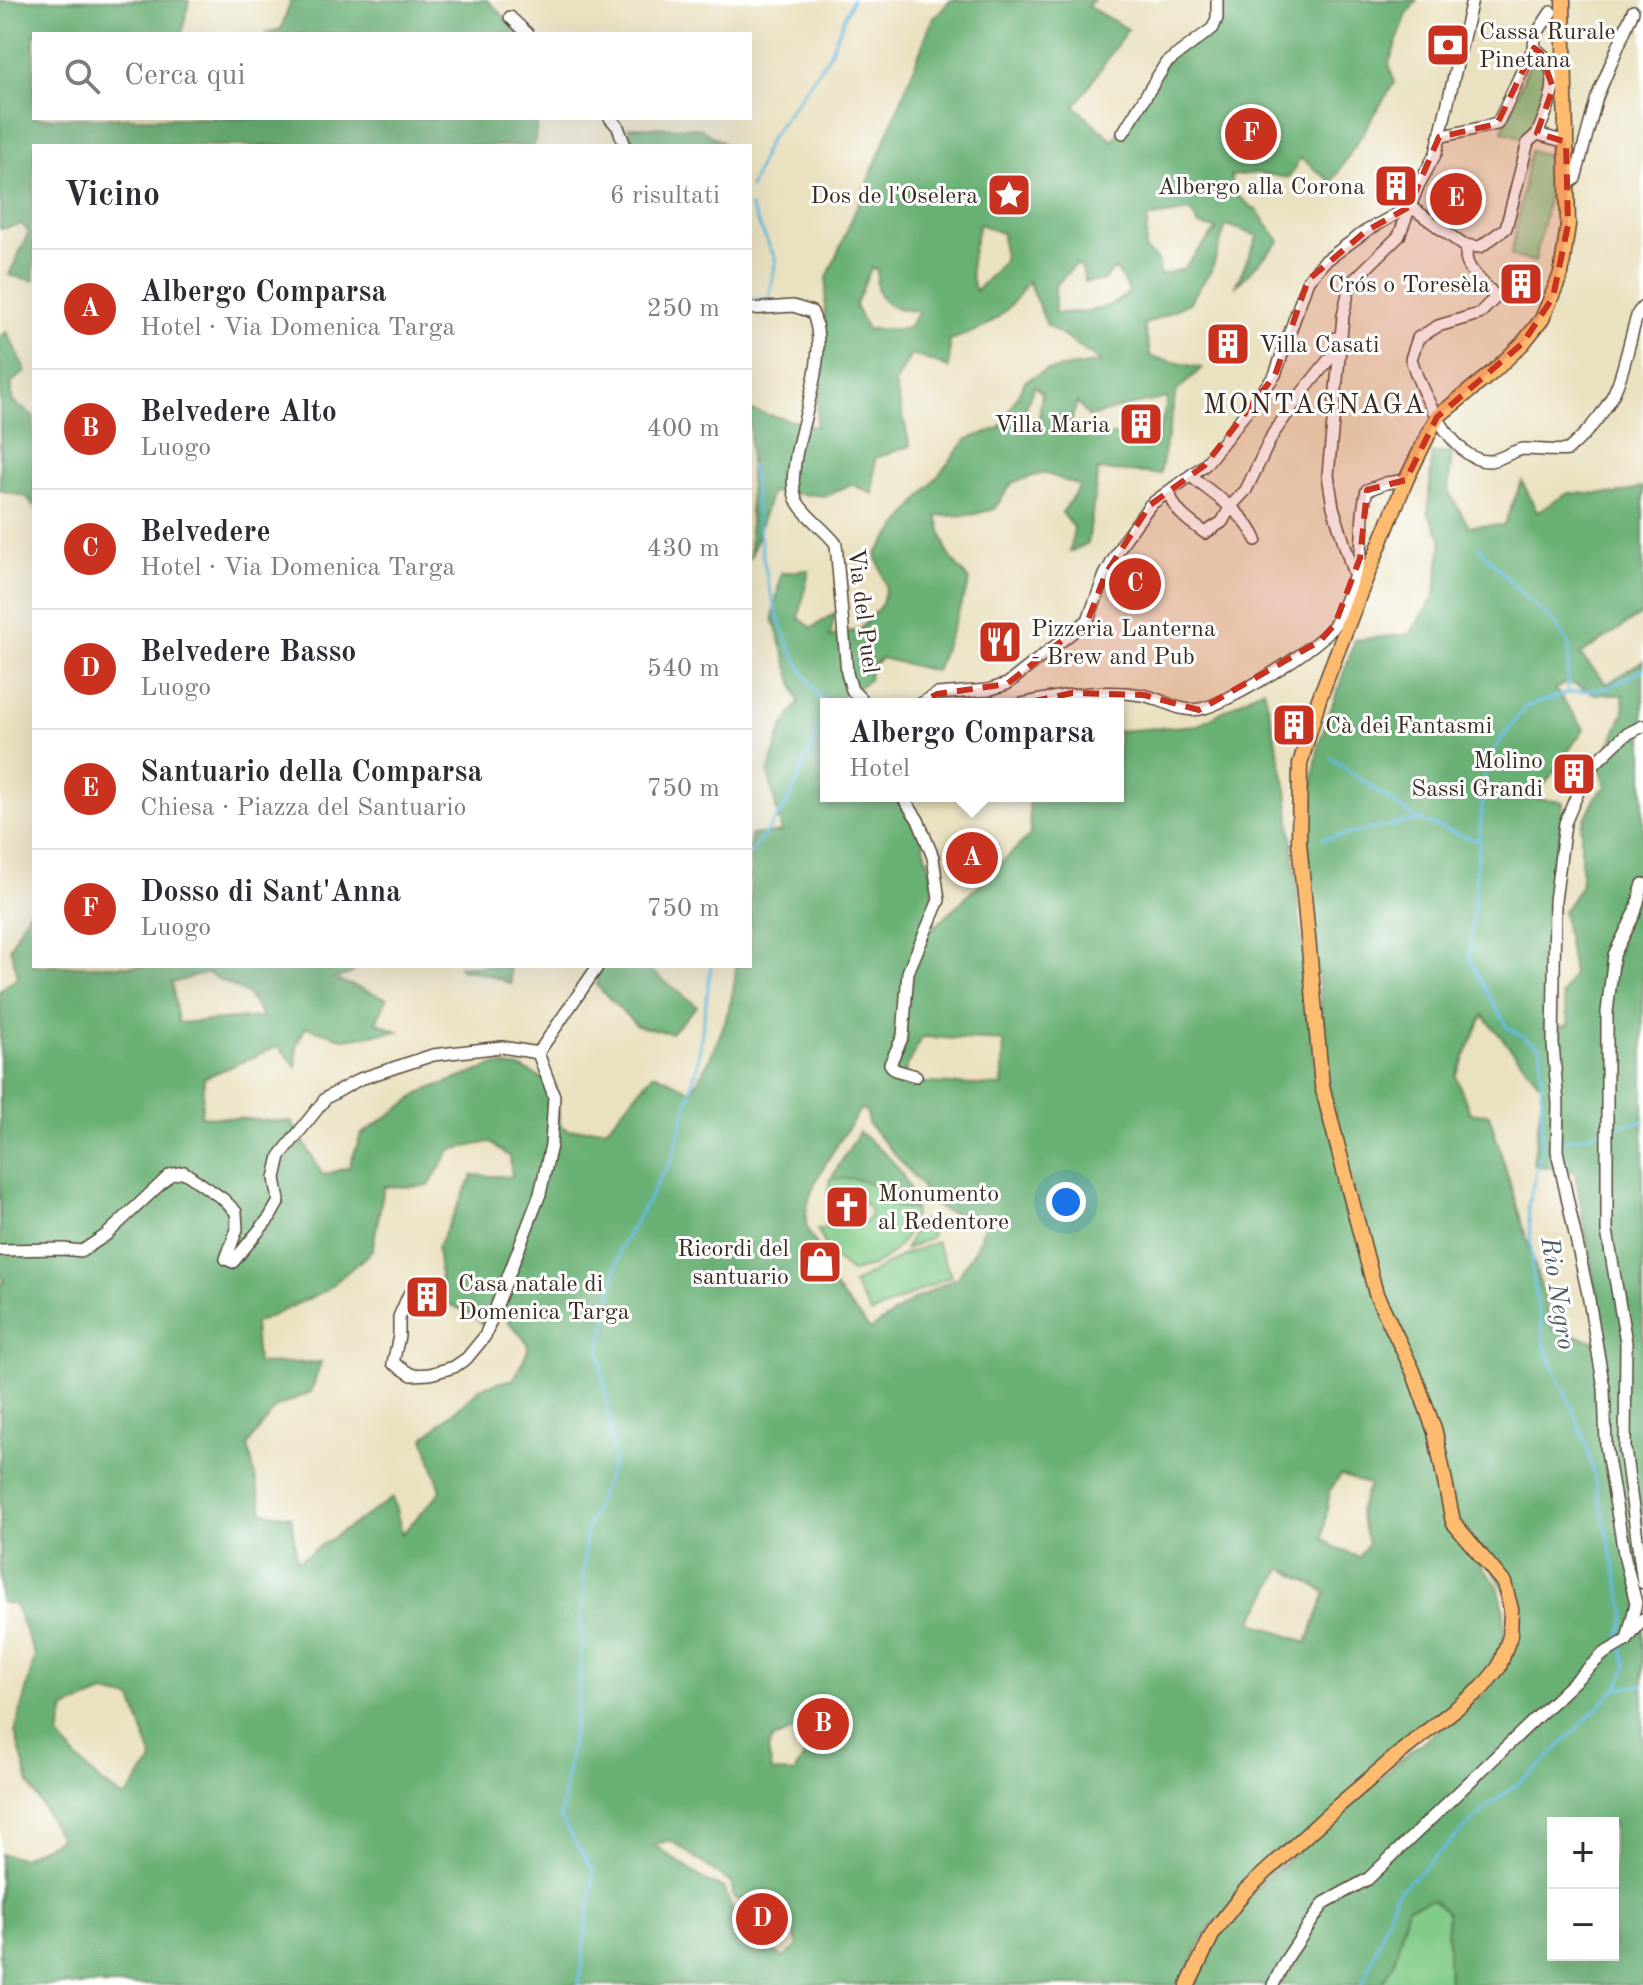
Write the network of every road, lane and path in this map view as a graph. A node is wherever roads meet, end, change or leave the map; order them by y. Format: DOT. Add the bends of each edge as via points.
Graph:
graph roads {
  1 [pos="1217,0"];
  2 [pos="1472,0"];
  3 [pos="1563,0"];
  4 [pos="1633,11"];
  5 [pos="1551,12"];
  6 [pos="510,17"];
  7 [pos="526,32"];
  8 [pos="1534,48"];
  9 [pos="612,120"];
  10 [pos="1123,133"];
  11 [pos="1537,134"];
  12 [pos="1439,137"];
  13 [pos="1566,142"];
  14 [pos="624,144"];
  15 [pos="1567,184"];
  16 [pos="1409,206"];
  17 [pos="1469,246"];
  18 [pos="1643,307"];
  19 [pos="752,309"];
  20 [pos="1343,316"];
  21 [pos="1437,417"];
  22 [pos="1191,476"];
  23 [pos="1406,480"];
  24 [pos="1169,492"];
  25 [pos="1231,506"];
  26 [pos="1256,540"];
  27 [pos="1358,581"];
  28 [pos="860,698"];
  29 [pos="930,698"];
  30 [pos="1049,698"];
  31 [pos="1643,726"];
  32 [pos="906,802"];
  33 [pos="1643,884"];
  34 [pos="597,968"];
  35 [pos="538,1053"];
  36 [pos="916,1076"];
  37 [pos="0,1250"];
  38 [pos="409,1294"];
  39 [pos="1643,1583"];
  40 [pos="1643,1619"];
  41 [pos="1627,1640"];
  42 [pos="1188,1985"];
  43 [pos="1273,1985"];
  1 -- 10 [label="street" via="1213,28 1166,63"];
  2 -- 12 [label="street"];
  3 -- 13 [label="main road"];
  4 -- 15 [label="street" via="1597,97 1575,179"];
  5 -- 8 [label="street" via="1535,36"];
  6 -- 7 [label="street"];
  8 -- 11 [label="street" via="1552,69 1553,88"];
  8 -- 12 [label="street" via="1497,124"];
  9 -- 14 [label="street"];
  11 -- 13 [label="street"];
  11 -- 17 [label="street" via="1528,142 1506,228 1480,247"];
  12 -- 16 [label="street"];
  13 -- 15 [label="main road"];
  15 -- 21 [label="main road" via="1566,252 1542,319 1493,372"];
  16 -- 17 [label="street"];
  16 -- 20 [label="street" via="1399,236 1350,284"];
  16 -- 22 [label="street" via="1366,231 1308,280 1275,375 1224,444"];
  17 -- 21 [label="street" via="1465,261 1496,297 1479,314 1418,338 1411,359"];
  18 -- 21 [label="street" via="1610,400 1589,432 1568,450 1521,449 1489,461 1472,456"];
  19 -- 28 [label="street, Via del Puel" via="793,306 812,312 818,324 793,485 802,511 836,544 847,673"];
  20 -- 25 [label="street" via="1336,326 1334,353 1289,410 1246,490"];
  20 -- 27 [label="street" via="1328,475"];
  21 -- 23 [label="main road"];
  22 -- 24 [label="street"];
  22 -- 25 [label="street"];
  23 -- 27 [label="main road"];
  23 -- 27 [label="street" via="1367,490"];
  24 -- 25 [label="street" via="1173,507 1205,533 1222,522"];
  24 -- 29 [label="street" via="1150,505 1125,539 1088,620 1007,684"];
  25 -- 26 [label="street"];
  27 -- 30 [label="street" via="1320,641 1216,704 1199,710 1175,708 1144,695 1072,693"];
  27 -- 42 [label="main road" via="1300,764 1299,842 1322,1086 1376,1294 1435,1432 1453,1522 1504,1583 1511,1609 1510,1636 1499,1667 1482,1688 1361,1786 1245,1891 1214,1931"];
  31 -- 41 [label="street" via="1625,735 1587,771 1565,823 1555,901 1557,1151 1588,1294 1604,1388 1606,1446 1636,1603"];
  32 -- 36 [label="street" via="933,857 939,900 908,972 903,1036 890,1064"];
  33 -- 39 [label="street" via="1614,955 1607,1012 1607,1231 1626,1342 1625,1449"];
  34 -- 35 [label="street"];
  35 -- 37 [label="street" via="502,1047 433,1055 360,1079 326,1098 280,1156 275,1178 279,1201 233,1262 226,1259 237,1229 236,1212 184,1172 170,1175 82,1251"];
  35 -- 38 [label="street" via="554,1096 551,1145 540,1194 477,1348 454,1367 421,1376 393,1363 399,1317"];
  40 -- 41 [label="street"];
  41 -- 43 [label="street" via="1603,1654 1368,1879 1324,1903"];
}
